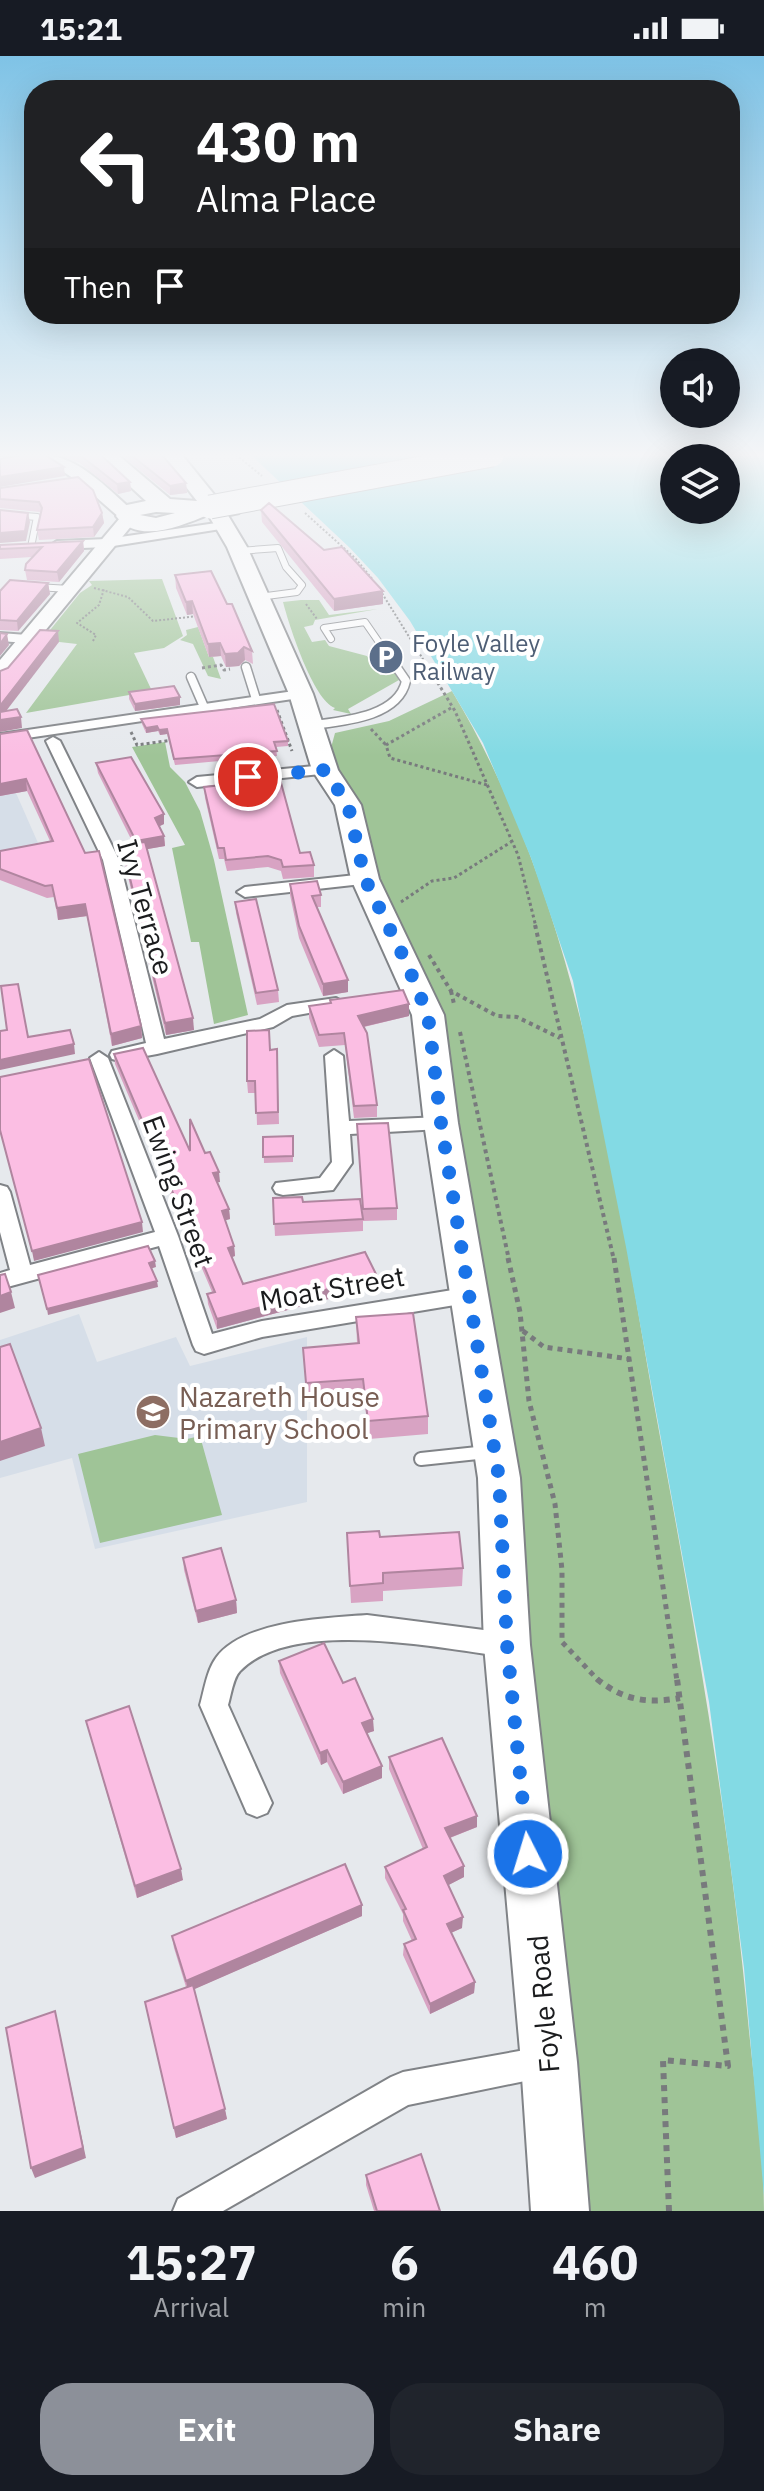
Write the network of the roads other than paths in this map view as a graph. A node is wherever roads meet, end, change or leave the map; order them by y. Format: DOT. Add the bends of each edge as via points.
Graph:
graph roads {
  1 [pos="98,556"];
  2 [pos="241,556"];
  3 [pos="281,556"];
  4 [pos="28,586"];
  5 [pos="71,588"];
  6 [pos="257,597"];
  7 [pos="0,637"];
  8 [pos="27,639"];
  9 [pos="331,639"];
  10 [pos="246,667"];
  11 [pos="0,673"];
  12 [pos="191,677"];
  13 [pos="256,699"];
  14 [pos="204,707"];
  15 [pos="295,708"];
  16 [pos="0,738"];
  17 [pos="53,741"];
  18 [pos="312,771"];
  19 [pos="197,782"];
  20 [pos="365,879"];
  21 [pos="245,892"];
  22 [pos="360,998"];
  23 [pos="157,1048"];
  24 [pos="334,1056"];
  25 [pos="441,1123"];
  26 [pos="341,1128"];
  27 [pos="283,1188"];
  28 [pos="0,1192"];
  29 [pos="167,1236"];
  30 [pos="11,1278"];
  31 [pos="471,1295"];
  32 [pos="204,1345"];
  33 [pos="495,1451"];
  34 [pos="421,1459"];
  35 [pos="507,1645"];
  36 [pos="257,1803"];
  37 [pos="549,2062"];
  38 [pos="190,2211"];
  39 [pos="560,2211"];
  1 -- 5 [label="main road"];
  2 -- 6 [label="main road, Foyle Road"];
  3 -- 6 [label="lane" via="302,585 297,592"];
  4 -- 5 [label="lane"];
  5 -- 8 [label="main road"];
  6 -- 15 [label="main road, Foyle Road"];
  7 -- 8 [label="street"];
  8 -- 11 [label="main road"];
  9 -- 15 [label="lane" via="324,628 365,622 407,688 361,719"];
  10 -- 13 [label="lane"];
  12 -- 14 [label="lane"];
  13 -- 14 [label="street"];
  13 -- 15 [label="street"];
  14 -- 16 [label="street"];
  15 -- 18 [label="main road, Foyle Road"];
  17 -- 23 [label="street, Ivy Terrace" via="111,860"];
  18 -- 19 [label="street"];
  18 -- 20 [label="main road, Foyle Road" via="348,805"];
  20 -- 21 [label="street"];
  20 -- 25 [label="main road, Foyle Road" via="424,990"];
  22 -- 23 [label="street" via="287,1011 266,1023"];
  23 -- 29 [label="street, Ewing Street" via="92,1060"];
  24 -- 26 [label="street"];
  25 -- 26 [label="street"];
  25 -- 31 [label="main road, Foyle Road"];
  26 -- 27 [label="street" via="342,1163 326,1185"];
  28 -- 30 [label="street"];
  29 -- 30 [label="street"];
  29 -- 32 [label="street, Ewing Street"];
  31 -- 32 [label="street, Moat Street" via="262,1329"];
  31 -- 33 [label="main road, Foyle Road"];
  33 -- 34 [label="lane"];
  33 -- 35 [label="main road, Foyle Road"];
  35 -- 36 [label="street" via="367,1627 315,1630 259,1642 226,1665 214,1705"];
  35 -- 37 [label="main road, Foyle Road"];
  37 -- 38 [label="street" via="403,2089"];
  37 -- 39 [label="main road, Foyle Road"];
}
